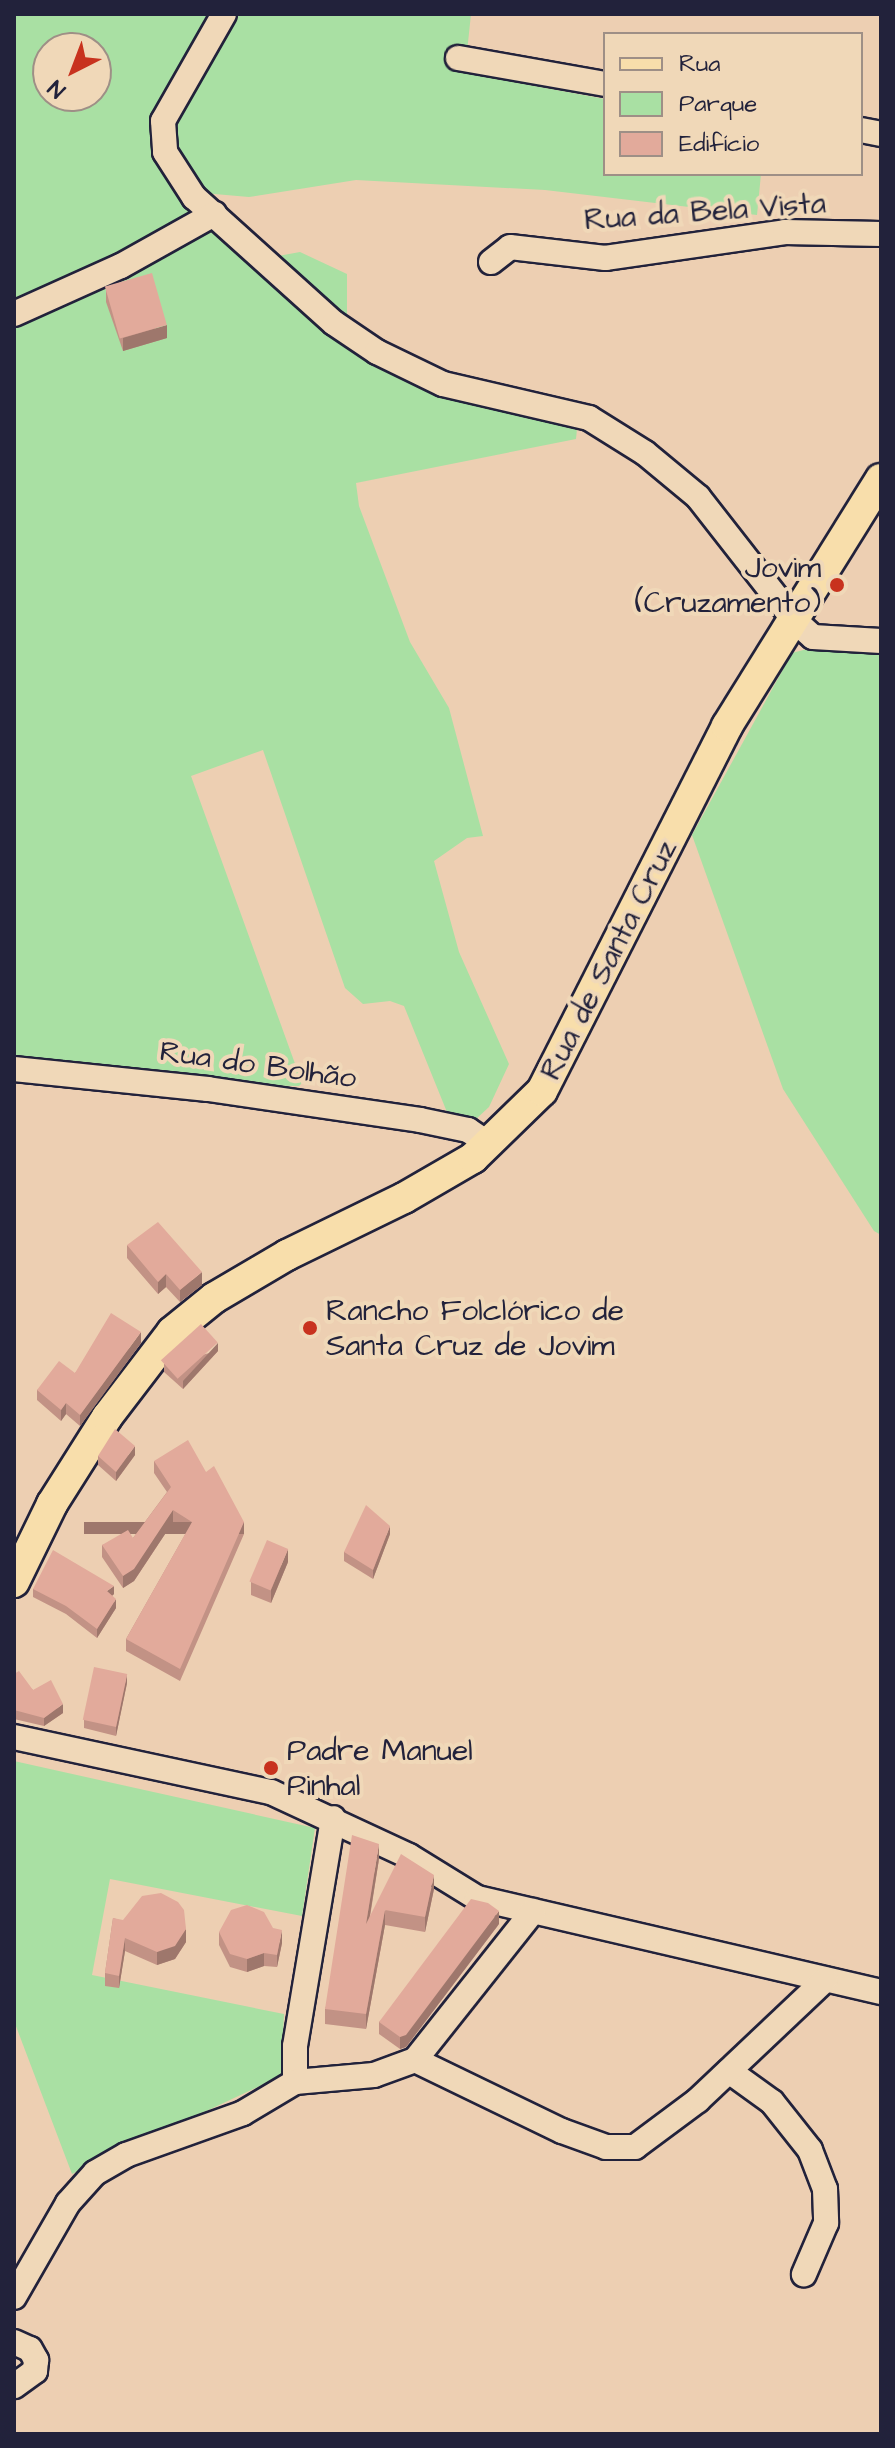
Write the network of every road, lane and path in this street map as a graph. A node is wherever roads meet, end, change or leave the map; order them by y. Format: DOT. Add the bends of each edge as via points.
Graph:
graph roads {
  1 [pos="224,14"];
  2 [pos="458,58"];
  3 [pos="603,84"];
  4 [pos="214,214"];
  5 [pos="881,234"];
  6 [pos="491,262"];
  7 [pos="14,314"];
  8 [pos="881,479"];
  9 [pos="794,620"];
  10 [pos="881,641"];
  11 [pos="14,1069"];
  12 [pos="489,1144"];
  13 [pos="14,1582"];
  14 [pos="14,1737"];
  15 [pos="333,1818"];
  16 [pos="533,1911"];
  17 [pos="825,1980"];
  18 [pos="881,1992"];
  19 [pos="415,2060"];
  20 [pos="729,2071"];
  21 [pos="295,2082"];
  22 [pos="804,2274"];
  23 [pos="14,2297"];
  24 [pos="14,2342"];
  25 [pos="14,2386"];
  1 -- 4 [label="street" via="163,121 165,152 194,197"];
  2 -- 3 [label="street"];
  4 -- 7 [label="street"];
  4 -- 9 [label="street" via="334,323 377,352 443,384 589,418 645,453 698,497"];
  5 -- 6 [label="street, Rua da Bela Vista" via="785,232 605,258 510,247"];
  8 -- 9 [label="main road, Rua de Santa Cruz"];
  9 -- 10 [label="street" via="813,637"];
  9 -- 12 [label="main road, Rua de Santa Cruz" via="727,726 542,1091"];
  11 -- 12 [label="street, Rua do Bolhão" via="405,1117 468,1130"];
  12 -- 13 [label="main road, Rua de Santa Cruz" via="404,1198 287,1255 214,1298 172,1332 107,1417 52,1504"];
  14 -- 15 [label="street" via="271,1792"];
  15 -- 16 [label="street" via="477,1898"];
  15 -- 21 [label="street" via="295,2046"];
  16 -- 17 [label="street"];
  16 -- 19 [label="street"];
  17 -- 18 [label="street"];
  17 -- 20 [label="street"];
  19 -- 20 [label="street" via="606,2147 635,2147"];
  19 -- 21 [label="street" via="374,2075"];
  20 -- 22 [label="street" via="772,2102 810,2150 825,2189 826,2223"];
  21 -- 23 [label="street" via="243,2113 126,2155 95,2173 68,2203"];
  24 -- 25 [label="street" via="30,2349 36,2360 35,2371"];
}
